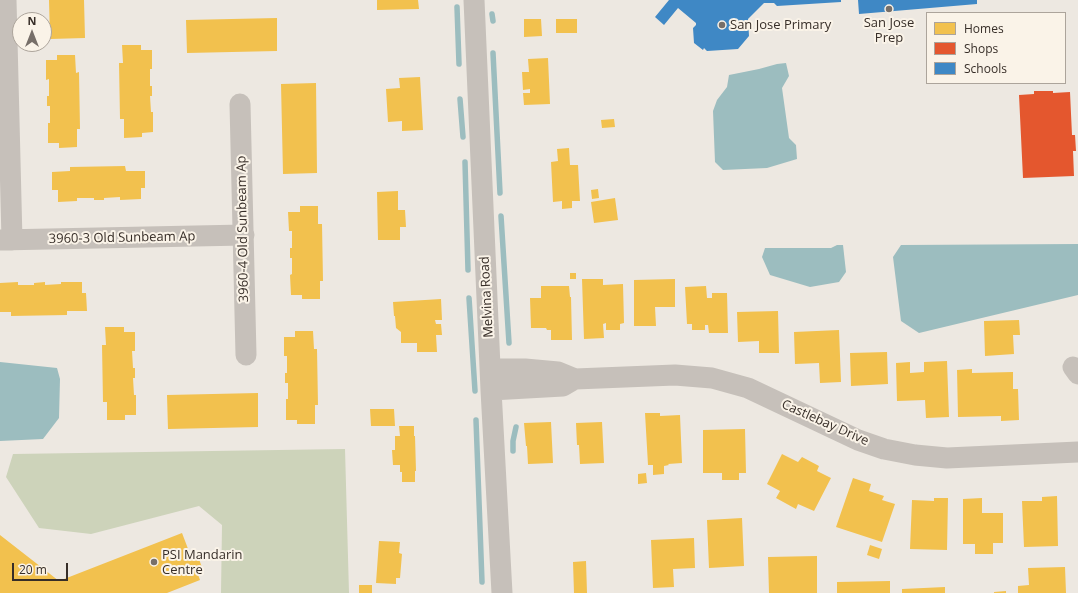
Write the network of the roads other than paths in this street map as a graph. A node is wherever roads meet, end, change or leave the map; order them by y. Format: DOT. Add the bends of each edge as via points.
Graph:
graph roads {
  1 [pos="6,0"];
  2 [pos="474,0"];
  3 [pos="240,104"];
  4 [pos="244,235"];
  5 [pos="6,240"];
  6 [pos="246,355"];
  7 [pos="490,369"];
  8 [pos="575,379"];
  9 [pos="491,390"];
  10 [pos="1078,452"];
  11 [pos="502,593"];
  1 -- 5 [label="street"];
  2 -- 7 [label="street, Melvina Road"];
  3 -- 4 [label="street, 3960-4 Old Sunbeam Ap"];
  4 -- 5 [label="street, 3960-3 Old Sunbeam Ap"];
  4 -- 6 [label="street, 3960-4 Old Sunbeam Ap"];
  7 -- 8 [label="street, Castlebay Drive" via="558,372"];
  7 -- 9 [label="street, Melvina Road"];
  8 -- 9 [label="street, Castlebay Drive" via="563,386"];
  8 -- 10 [label="street, Castlebay Drive" via="675,375 712,378 748,388 858,440 884,449 915,455 947,458"];
  9 -- 11 [label="street, Melvina Road"];
}
